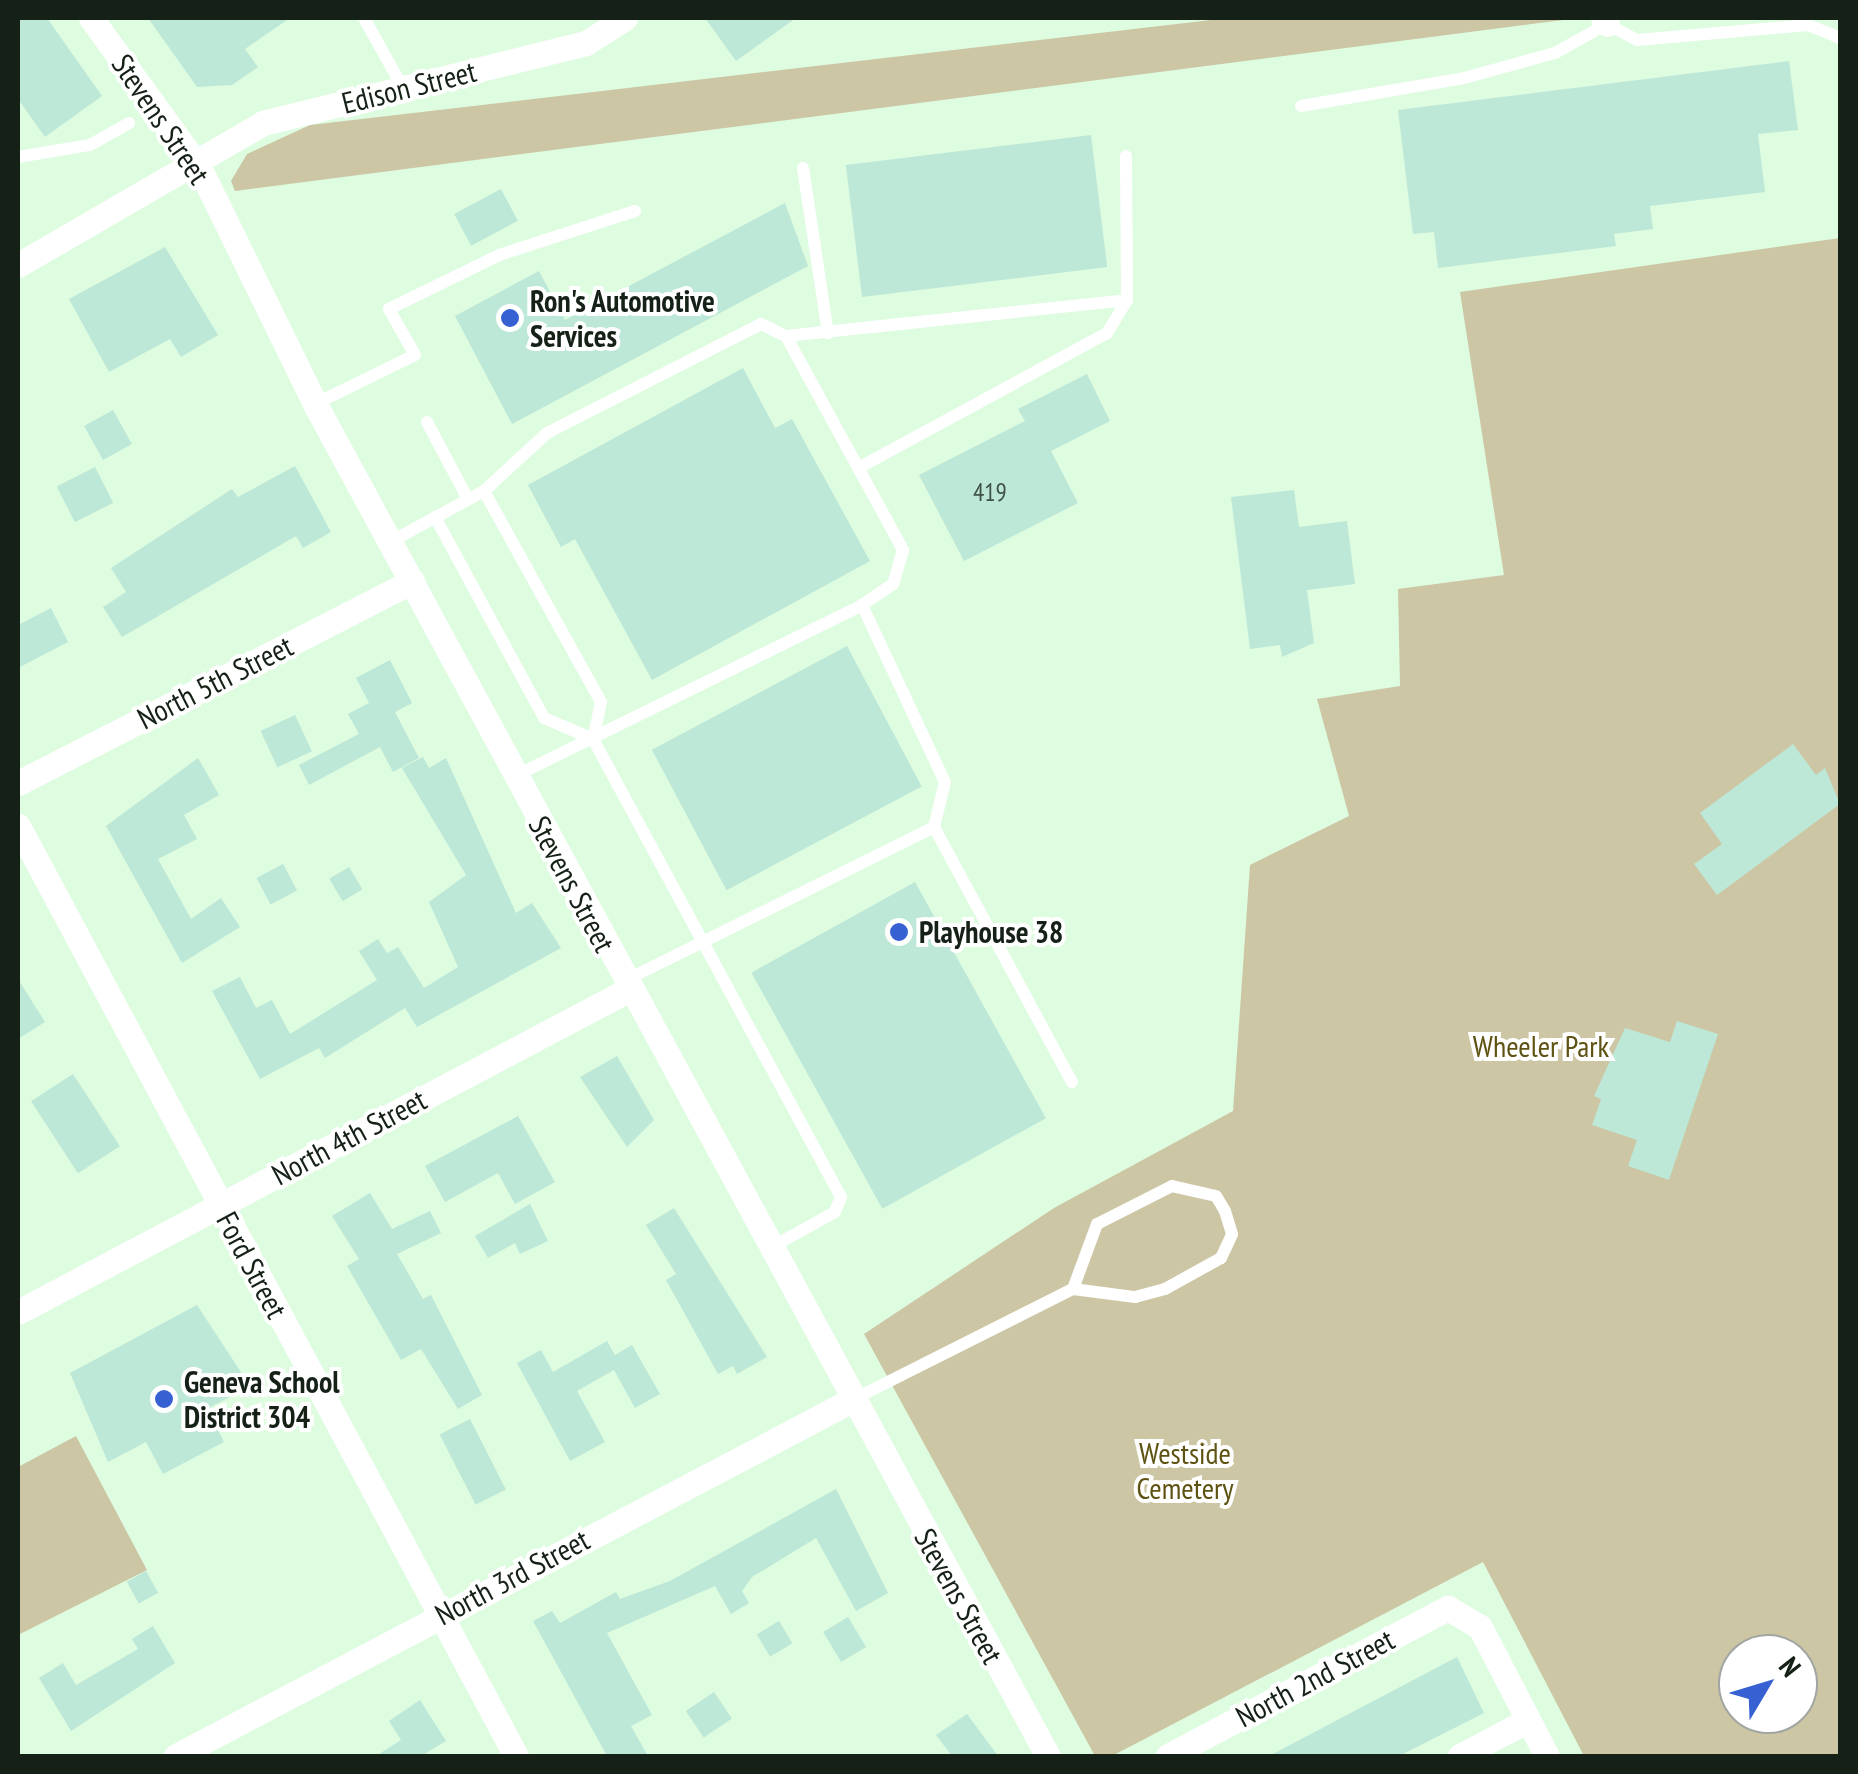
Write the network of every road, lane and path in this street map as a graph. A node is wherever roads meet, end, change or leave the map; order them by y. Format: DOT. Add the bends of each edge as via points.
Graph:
graph roads {
  1 [pos="91,18"];
  2 [pos="364,18"];
  3 [pos="625,18"];
  4 [pos="1605,21"];
  5 [pos="1840,38"];
  6 [pos="403,88"];
  7 [pos="1301,106"];
  8 [pos="129,123"];
  9 [pos="1126,156"];
  10 [pos="18,157"];
  11 [pos="198,167"];
  12 [pos="803,168"];
  13 [pos="635,211"];
  14 [pos="18,265"];
  15 [pos="1127,300"];
  16 [pos="828,332"];
  17 [pos="786,336"];
  18 [pos="314,404"];
  19 [pos="426,422"];
  20 [pos="858,468"];
  21 [pos="484,491"];
  22 [pos="468,499"];
  23 [pos="435,517"];
  24 [pos="390,542"];
  25 [pos="412,580"];
  26 [pos="862,605"];
  27 [pos="592,740"];
  28 [pos="515,776"];
  29 [pos="18,784"];
  30 [pos="18,826"];
  31 [pos="934,827"];
  32 [pos="703,941"];
  33 [pos="626,986"];
  34 [pos="1072,1082"];
  35 [pos="220,1205"];
  36 [pos="768,1249"];
  37 [pos="1073,1289"];
  38 [pos="18,1312"];
  39 [pos="850,1402"];
  40 [pos="438,1615"];
  41 [pos="1528,1720"];
  42 [pos="176,1756"];
  43 [pos="516,1756"];
  44 [pos="1048,1756"];
  45 [pos="1168,1756"];
  46 [pos="1460,1756"];
  47 [pos="1547,1756"];
  1 -- 11 [label="street, Stevens Street"];
  2 -- 6 [label="lane"];
  3 -- 6 [label="street, Edison Street" via="586,43"];
  4 -- 5 [label="lane" via="1637,40 1808,26"];
  4 -- 7 [label="lane" via="1555,52 1464,78"];
  6 -- 11 [label="street, Edison Street" via="263,123"];
  8 -- 10 [label="lane" via="90,145"];
  9 -- 15 [label="lane"];
  11 -- 14 [label="street, Edison Street"];
  11 -- 18 [label="street, Stevens Street"];
  12 -- 16 [label="lane"];
  13 -- 18 [label="lane" via="499,255 389,309 415,354"];
  15 -- 16 [label="lane"];
  15 -- 20 [label="lane" via="1106,333"];
  16 -- 17 [label="lane"];
  17 -- 20 [label="lane"];
  17 -- 21 [label="lane" via="761,324 740,329 548,432"];
  18 -- 24 [label="street, Stevens Street"];
  19 -- 22 [label="lane"];
  20 -- 26 [label="lane" via="903,550 893,584"];
  21 -- 22 [label="lane"];
  21 -- 27 [label="lane" via="601,702"];
  22 -- 23 [label="lane"];
  23 -- 24 [label="lane"];
  23 -- 27 [label="lane" via="544,718"];
  24 -- 25 [label="street, Stevens Street"];
  25 -- 28 [label="street, Stevens Street"];
  25 -- 29 [label="street, North 5th Street"];
  26 -- 27 [label="lane"];
  26 -- 31 [label="lane" via="945,782"];
  27 -- 28 [label="lane"];
  27 -- 32 [label="lane"];
  28 -- 33 [label="street, Stevens Street"];
  30 -- 35 [label="street, Ford Street"];
  31 -- 32 [label="lane"];
  31 -- 34 [label="lane"];
  32 -- 33 [label="lane"];
  32 -- 36 [label="lane" via="841,1197 835,1212"];
  33 -- 35 [label="street, North 4th Street"];
  33 -- 36 [label="street, Stevens Street"];
  35 -- 38 [label="street, North 4th Street"];
  35 -- 40 [label="street, Ford Street"];
  36 -- 39 [label="street, Stevens Street"];
  37 -- 37 [label="lane" via="1087,1240 1112,1216 1172,1186 1216,1196 1225,1211 1232,1234 1222,1258 1165,1289 1135,1297"];
  37 -- 39 [label="lane"];
  39 -- 40 [label="street, North 3rd Street"];
  39 -- 44 [label="street, Stevens Street"];
  40 -- 42 [label="street, North 3rd Street"];
  40 -- 43 [label="street, Ford Street"];
  41 -- 45 [label="street, North 2nd Street" via="1463,1610 1448,1608"];
  41 -- 46 [label="street"];
  41 -- 47 [label="street"];
}
